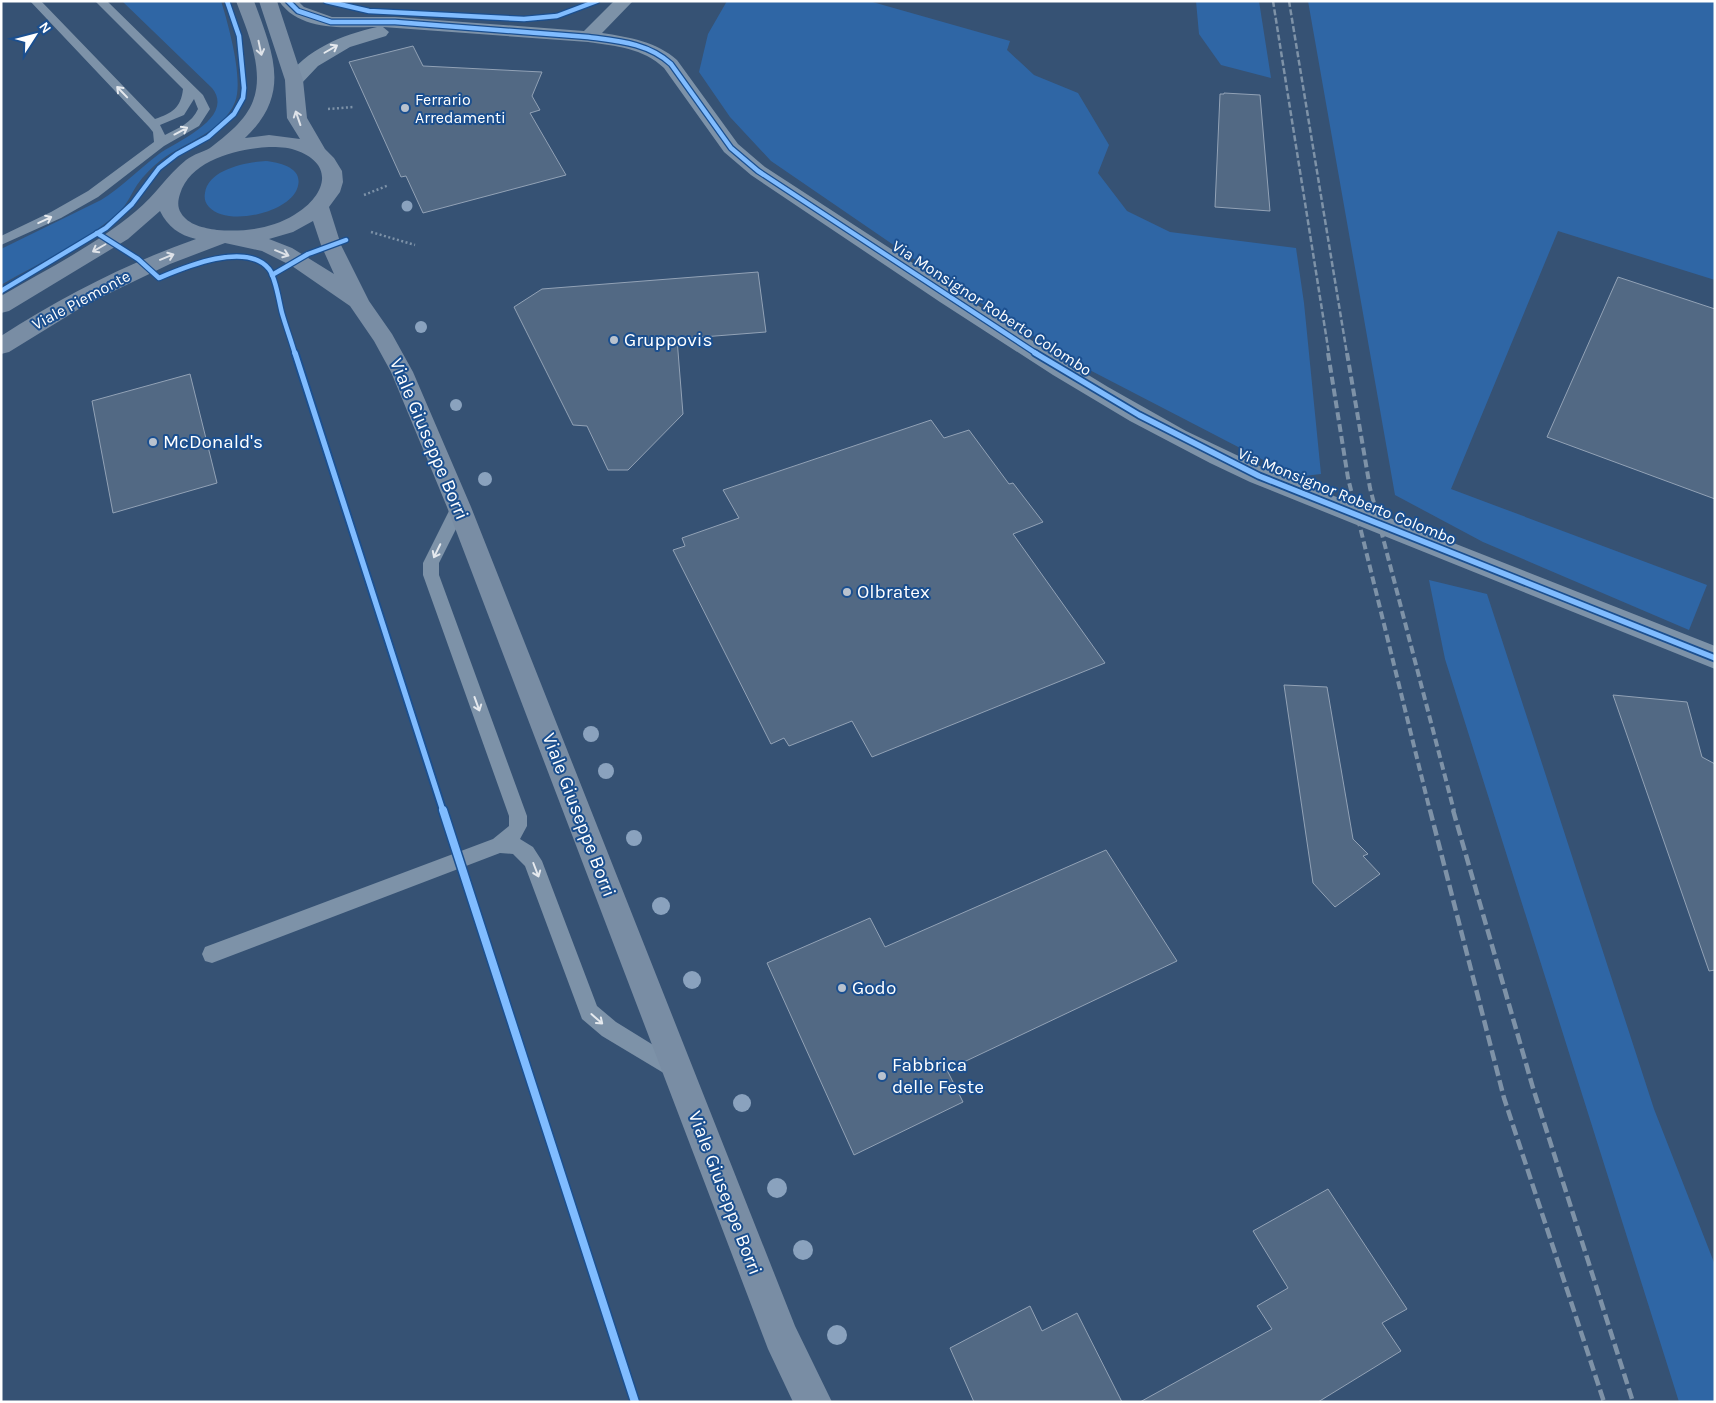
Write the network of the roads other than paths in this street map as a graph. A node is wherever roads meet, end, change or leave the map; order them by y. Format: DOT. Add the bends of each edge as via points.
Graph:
graph roads {
  1 [pos="35,1"];
  2 [pos="100,1"];
  3 [pos="245,1"];
  4 [pos="268,1"];
  5 [pos="288,1"];
  6 [pos="624,1"];
  7 [pos="428,26"];
  8 [pos="588,37"];
  9 [pos="294,80"];
  10 [pos="189,88"];
  11 [pos="153,124"];
  12 [pos="160,143"];
  13 [pos="316,151"];
  14 [pos="212,154"];
  15 [pos="175,182"];
  16 [pos="319,206"];
  17 [pos="228,238"];
  18 [pos="1,240"];
  19 [pos="360,303"];
  20 [pos="1,306"];
  21 [pos="1,347"];
  22 [pos="459,507"];
  23 [pos="1715,658"];
  24 [pos="500,845"];
  25 [pos="212,954"];
  26 [pos="678,1072"];
  27 [pos="781,1336"];
  28 [pos="799,1402"];
  29 [pos="813,1402"];
  11 -- 1 [label="lane, one-way"];
  2 -- 10 [label="lane"];
  3 -- 14 [label="main road, one-way" via="261,52 264,98 251,121"];
  4 -- 9 [label="main road, Viale Giuseppe Borri"];
  5 -- 7 [label="street, Via Monsignor Roberto Colombo" via="298,11 331,22 395,22"];
  6 -- 8 [label="street"];
  7 -- 8 [label="street, Via Monsignor Roberto Colombo"];
  9 -- 7 [label="street, Via Monsignor Roberto Colombo, one-way" via="314,60 343,43 373,33"];
  8 -- 23 [label="street, Via Monsignor Roberto Colombo" via="634,44 663,56 731,148 758,172 1028,349 1148,420 1259,476"];
  13 -- 9 [label="main road, Viale Giuseppe Borri, one-way" via="297,118"];
  10 -- 11 [label="lane" via="189,100 184,109"];
  12 -- 10 [label="lane, one-way" via="201,116 202,102"];
  11 -- 12 [label="lane" via="159,132"];
  18 -- 12 [label="lane, one-way" via="93,194"];
  13 -- 14 [label="main road" via="278,141 233,146"];
  13 -- 16 [label="main road, Viale Giuseppe Borri" via="329,162 334,176 331,191"];
  14 -- 15 [label="main road" via="190,167"];
  15 -- 17 [label="main road, Viale Giuseppe Borri" via="168,198 170,212 180,225 197,234"];
  15 -- 20 [label="main road, Viale Piemonte, one-way" via="146,214 121,234"];
  16 -- 17 [label="main road, Viale Giuseppe Borri" via="279,230"];
  16 -- 19 [label="main road, Viale Giuseppe Borri" via="331,245"];
  17 -- 19 [label="main road, Viale Giuseppe Borri, one-way" via="269,248 299,260"];
  21 -- 17 [label="main road, Viale Piemonte, one-way" via="35,324 155,262"];
  19 -- 22 [label="main road, Viale Giuseppe Borri" via="402,372"];
  22 -- 24 [label="lane, one-way" via="430,569 518,816 516,831"];
  22 -- 26 [label="main road, Viale Giuseppe Borri"];
  24 -- 25 [label="lane"];
  24 -- 26 [label="lane, one-way" via="509,844 524,850 532,861 589,1012 609,1029"];
  26 -- 27 [label="main road, Viale Giuseppe Borri"];
  27 -- 28 [label="main road, Viale Giuseppe Borri"];
  27 -- 29 [label="main road, Viale Giuseppe Borri"];
}
